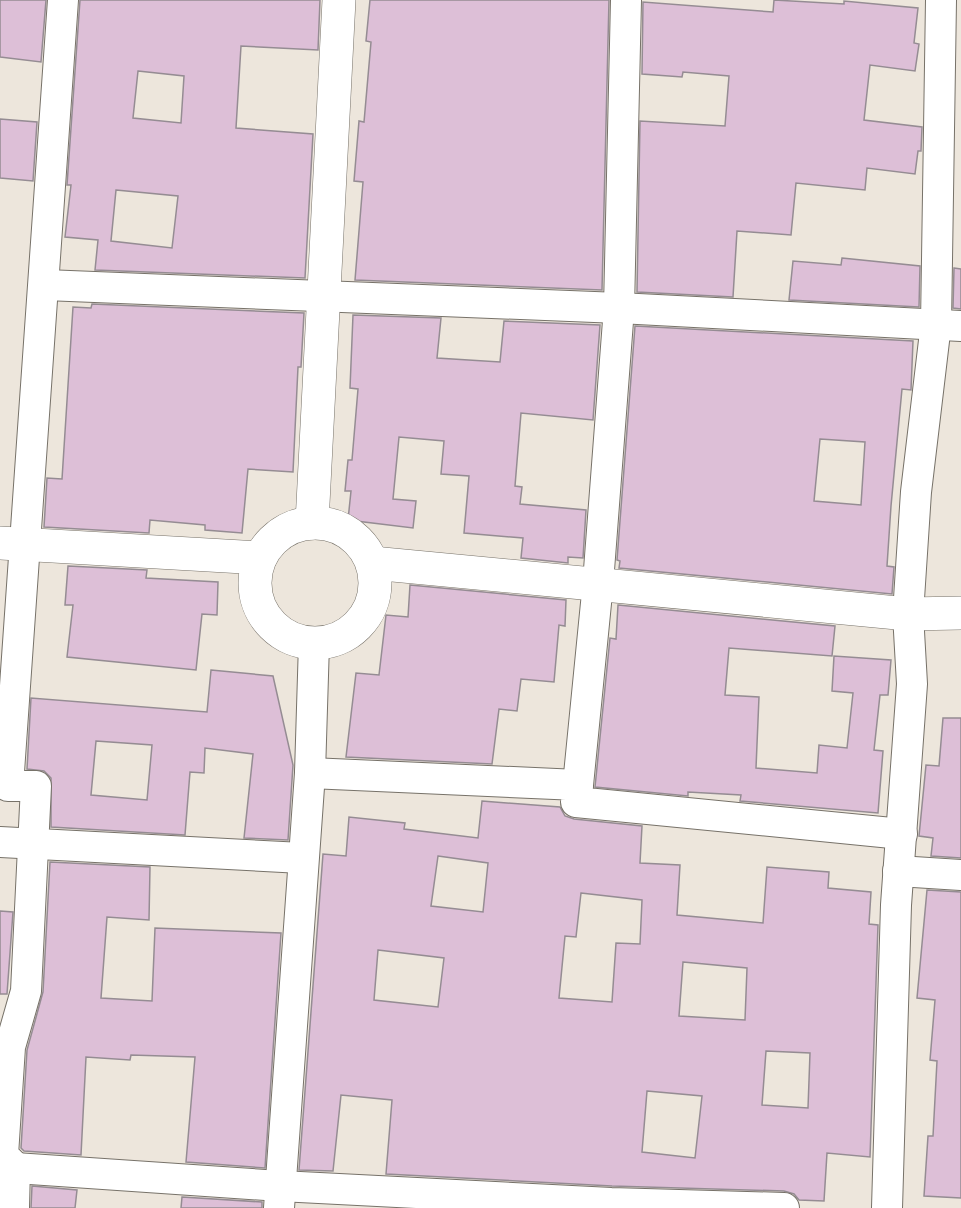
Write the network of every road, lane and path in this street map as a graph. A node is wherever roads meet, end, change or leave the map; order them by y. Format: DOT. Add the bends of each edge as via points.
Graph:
graph roads {
  1 [pos="63,0"];
  2 [pos="339,0"];
  3 [pos="626,0"];
  4 [pos="941,0"];
  5 [pos="45,285"];
  6 [pos="322,297"];
  7 [pos="619,308"];
  8 [pos="948,325"];
  9 [pos="312,523"];
  10 [pos="13,543"];
  11 [pos="260,558"];
  12 [pos="372,563"];
  13 [pos="598,583"];
  14 [pos="961,613"];
  15 [pos="908,614"];
  16 [pos="314,643"];
  17 [pos="310,773"];
  18 [pos="578,785"];
  19 [pos="902,834"];
  20 [pos="0,842"];
  21 [pos="33,843"];
  22 [pos="302,858"];
  23 [pos="898,871"];
  24 [pos="961,875"];
  25 [pos="8,1167"];
  26 [pos="280,1197"];
  27 [pos="561,1204"];
  28 [pos="14,1208"];
  29 [pos="784,1208"];
  30 [pos="887,1208"];
  1 -- 5 [label="street"];
  2 -- 6 [label="main road"];
  3 -- 7 [label="street"];
  4 -- 8 [label="street"];
  5 -- 6 [label="street"];
  5 -- 10 [label="street"];
  6 -- 7 [label="street"];
  6 -- 9 [label="main road"];
  7 -- 8 [label="street"];
  7 -- 13 [label="street"];
  8 -- 15 [label="street" via="916,492"];
  9 -- 11 [label="main road" via="290,528 272,540"];
  9 -- 12 [label="main road" via="331,525 348,533 363,546"];
  10 -- 11 [label="main road"];
  10 -- 21 [label="street" via="8,786 36,786"];
  11 -- 16 [label="main road" via="255,577 256,597 264,615 277,629"];
  12 -- 13 [label="main road"];
  12 -- 16 [label="main road" via="375,586 370,608 356,626 337,639"];
  13 -- 15 [label="main road"];
  13 -- 18 [label="street"];
  14 -- 15 [label="main road"];
  15 -- 19 [label="street" via="912,684"];
  16 -- 17 [label="street"];
  17 -- 18 [label="street"];
  17 -- 22 [label="street"];
  18 -- 19 [label="street" via="576,802"];
  19 -- 23 [label="street"];
  20 -- 21 [label="street"];
  21 -- 22 [label="street"];
  21 -- 25 [label="street" via="26,992 10,1047 3,1155"];
  22 -- 26 [label="street"];
  23 -- 24 [label="street"];
  23 -- 30 [label="street"];
  25 -- 26 [label="street"];
  25 -- 28 [label="street"];
  26 -- 27 [label="street"];
  27 -- 29 [label="street"];
}
